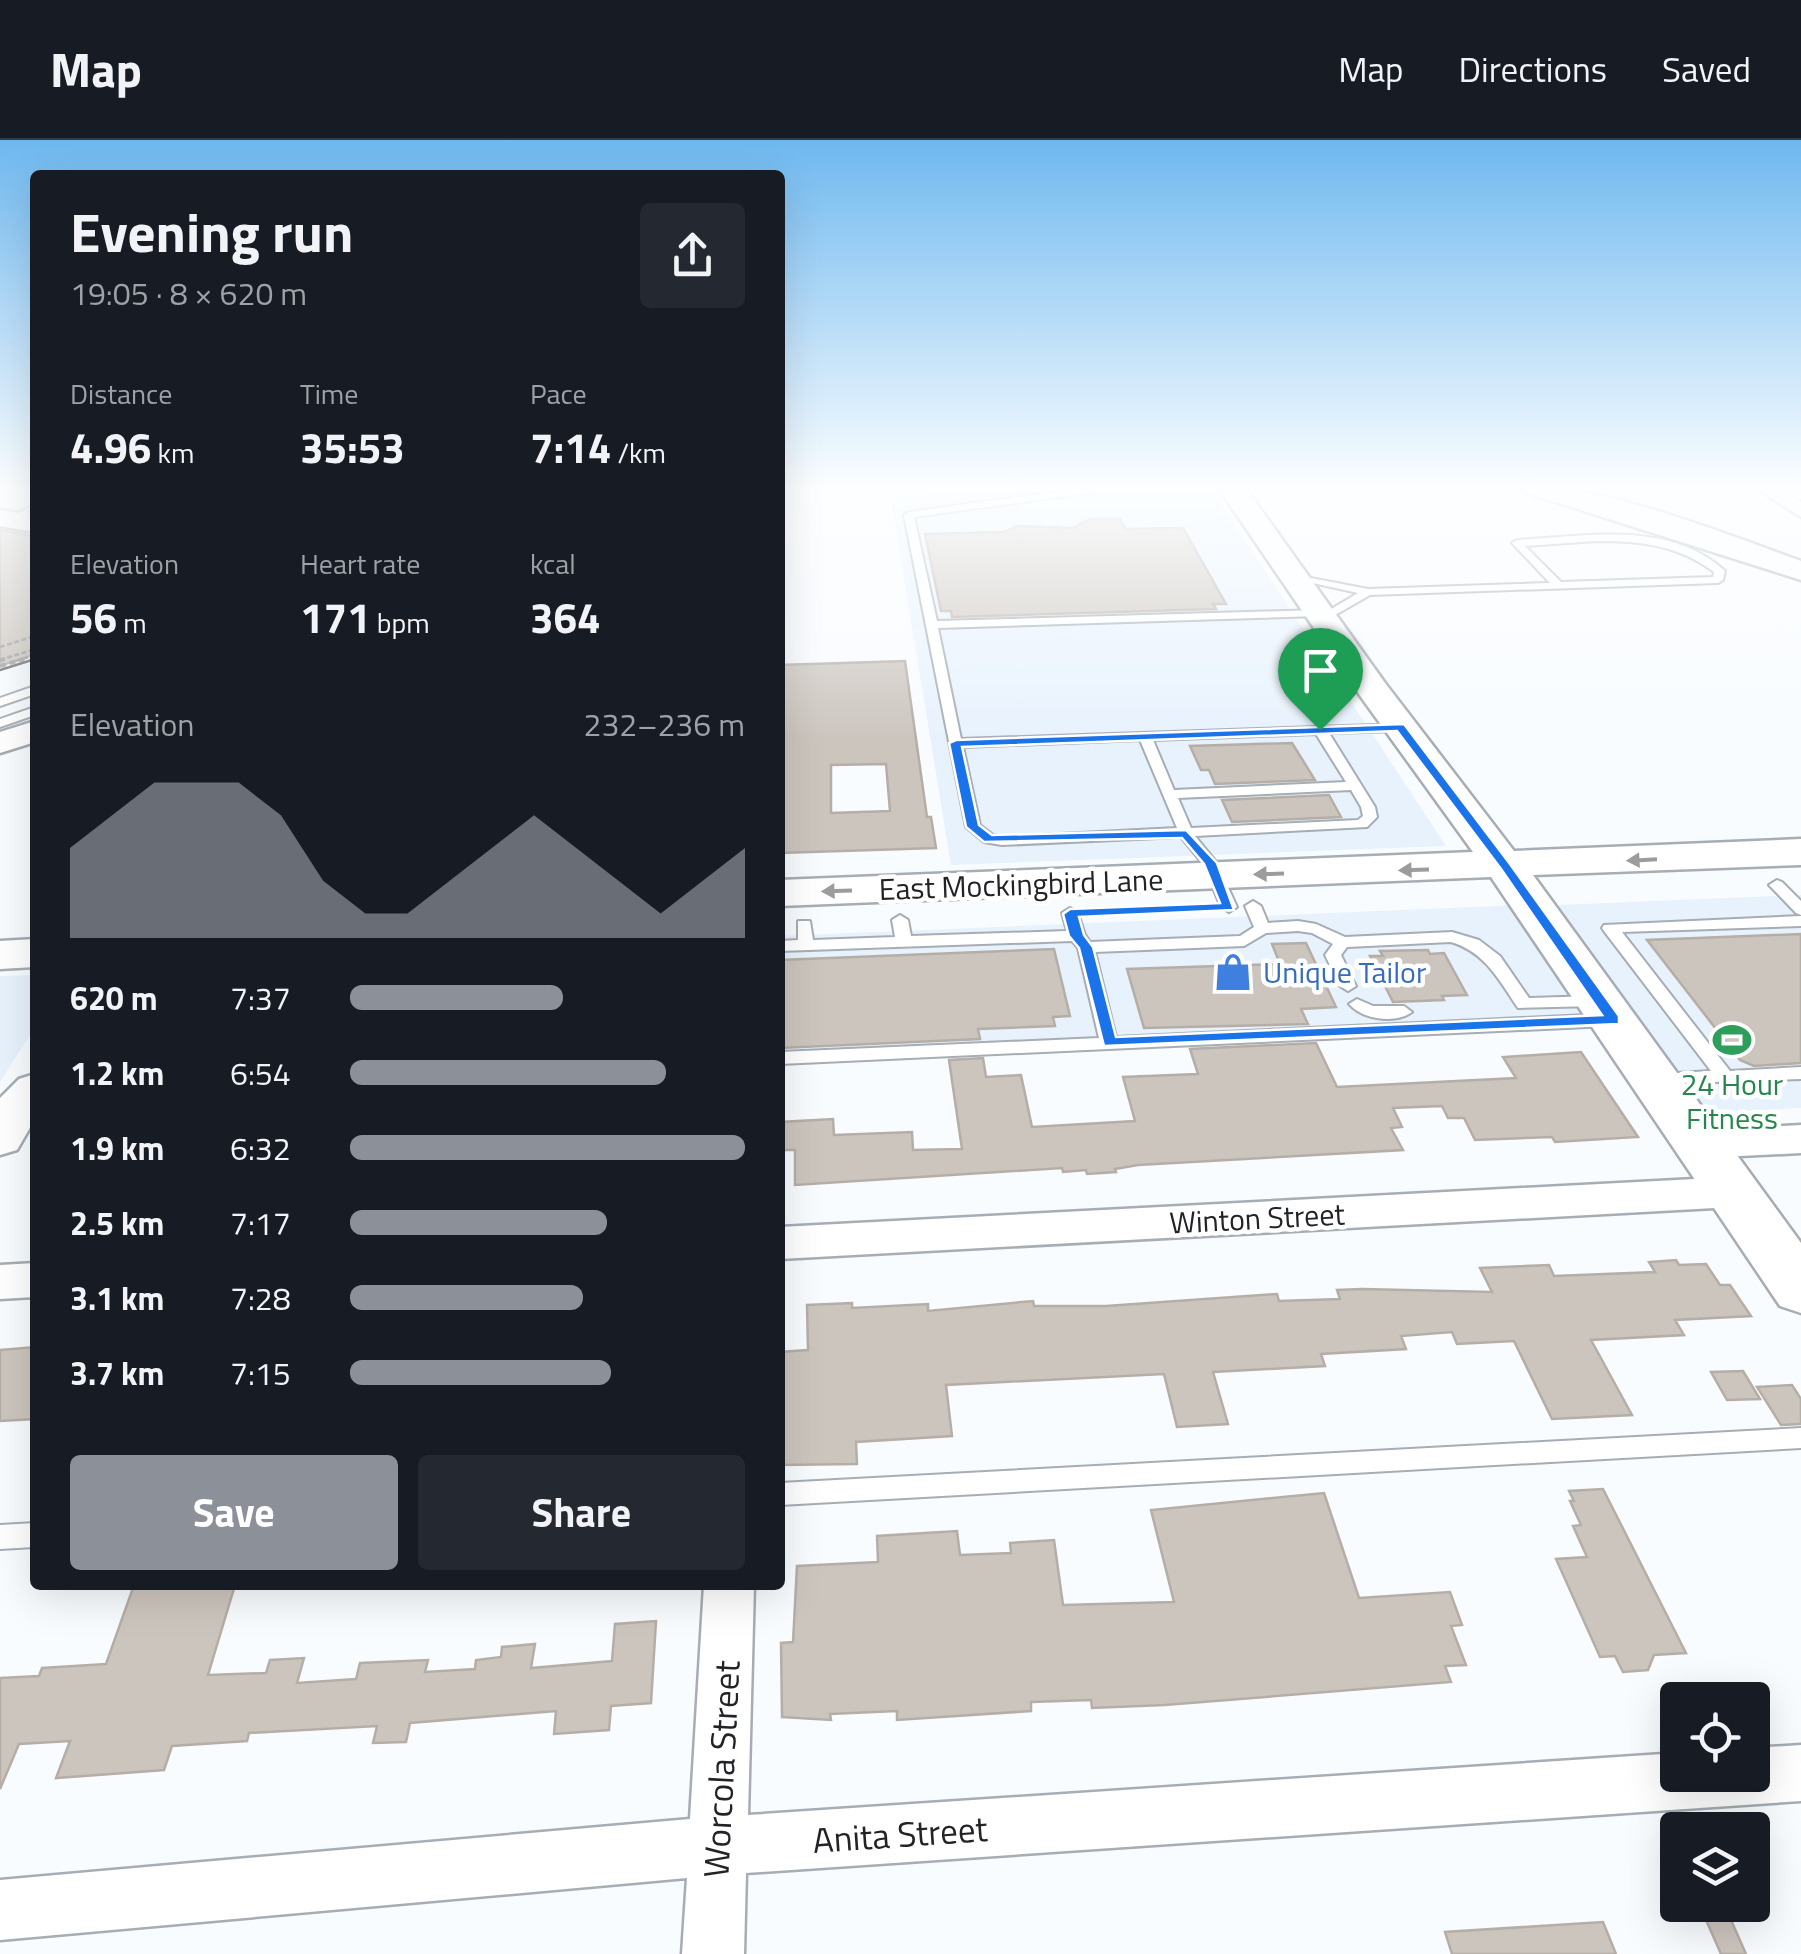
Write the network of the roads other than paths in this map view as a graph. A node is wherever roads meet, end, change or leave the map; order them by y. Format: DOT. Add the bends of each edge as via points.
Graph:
graph roads {
  1 [pos="920,571"];
  2 [pos="1290,571"];
  3 [pos="1544,571"];
  4 [pos="1720,571"];
  5 [pos="1294,576"];
  6 [pos="1559,586"];
  7 [pos="1368,592"];
  8 [pos="1321,616"];
  9 [pos="931,625"];
  10 [pos="30,692"];
  11 [pos="0,702"];
  12 [pos="30,713"];
  13 [pos="0,723"];
  14 [pos="1400,727"];
  15 [pos="1320,730"];
  16 [pos="30,733"];
  17 [pos="1145,736"];
  18 [pos="0,743"];
  19 [pos="956,743"];
  20 [pos="1355,786"];
  21 [pos="1169,794"];
  22 [pos="1186,834"];
  23 [pos="1516,881"];
  24 [pos="1795,883"];
  25 [pos="1240,904"];
  26 [pos="899,917"];
  27 [pos="1801,921"];
  28 [pos="30,923"];
  29 [pos="0,924"];
  30 [pos="790,927"];
  31 [pos="1078,932"];
  32 [pos="1342,942"];
  33 [pos="30,954"];
  34 [pos="0,955"];
  35 [pos="1348,986"];
  36 [pos="1357,1004"];
  37 [pos="1607,1011"];
  38 [pos="1404,1012"];
  39 [pos="1109,1042"];
  40 [pos="785,1058"];
  41 [pos="1801,1074"];
  42 [pos="1725,1077"];
  43 [pos="1655,1081"];
  44 [pos="1801,1138"];
  45 [pos="1700,1144"];
  46 [pos="1734,1192"];
  47 [pos="785,1243"];
  48 [pos="30,1280"];
  49 [pos="0,1282"];
  50 [pos="1801,1289"];
  51 [pos="1801,1438"];
  52 [pos="785,1494"];
  53 [pos="30,1535"];
  54 [pos="0,1536"];
  55 [pos="730,1590"];
  56 [pos="1801,1773"];
  57 [pos="718,1846"];
  58 [pos="0,1910"];
  59 [pos="714,1954"];
  1 -- 9 [label="lane"];
  2 -- 5 [label="main road"];
  3 -- 6 [label="lane"];
  4 -- 6 [label="lane" via="1718,580"];
  5 -- 7 [label="lane"];
  5 -- 8 [label="main road"];
  6 -- 7 [label="lane"];
  7 -- 8 [label="lane"];
  8 -- 9 [label="lane"];
  8 -- 14 [label="main road"];
  9 -- 19 [label="lane"];
  10 -- 11 [label="lane"];
  12 -- 13 [label="lane"];
  14 -- 15 [label="lane"];
  14 -- 23 [label="main road"];
  15 -- 17 [label="lane"];
  15 -- 20 [label="lane"];
  16 -- 18 [label="street"];
  17 -- 19 [label="lane"];
  17 -- 21 [label="lane"];
  19 -- 22 [label="lane" via="973,827 989,839"];
  20 -- 21 [label="lane"];
  20 -- 22 [label="lane" via="1370,817 1362,824"];
  21 -- 22 [label="lane"];
  22 -- 25 [label="lane"];
  23 -- 24 [label="main road, East Mockingbird Lane"];
  23 -- 25 [label="main road, East Mockingbird Lane"];
  23 -- 37 [label="main road"];
  25 -- 26 [label="main road, East Mockingbird Lane"];
  25 -- 31 [label="main road, East Mockingbird Lane"];
  25 -- 32 [label="lane"];
  26 -- 30 [label="main road, East Mockingbird Lane"];
  26 -- 31 [label="main road, East Mockingbird Lane"];
  27 -- 42 [label="lane" via="1610,928"];
  28 -- 29 [label="main road"];
  31 -- 39 [label="lane"];
  32 -- 35 [label="lane" via="1333,955"];
  32 -- 37 [label="lane" via="1452,937 1494,960 1524,1004"];
  33 -- 34 [label="main road"];
  36 -- 38 [label="lane"];
  37 -- 39 [label="lane"];
  37 -- 43 [label="main road"];
  39 -- 40 [label="lane"];
  41 -- 42 [label="lane"];
  42 -- 43 [label="lane"];
  43 -- 45 [label="main road"];
  44 -- 45 [label="street"];
  45 -- 46 [label="main road"];
  46 -- 47 [label="street, Winton Street"];
  46 -- 50 [label="main road"];
  48 -- 49 [label="street"];
  51 -- 52 [label="lane"];
  53 -- 54 [label="lane"];
  55 -- 57 [label="street, Worcola Street"];
  56 -- 57 [label="street, Anita Street"];
  57 -- 58 [label="street, Anita Street"];
  57 -- 59 [label="street, Worcola Street"];
}
